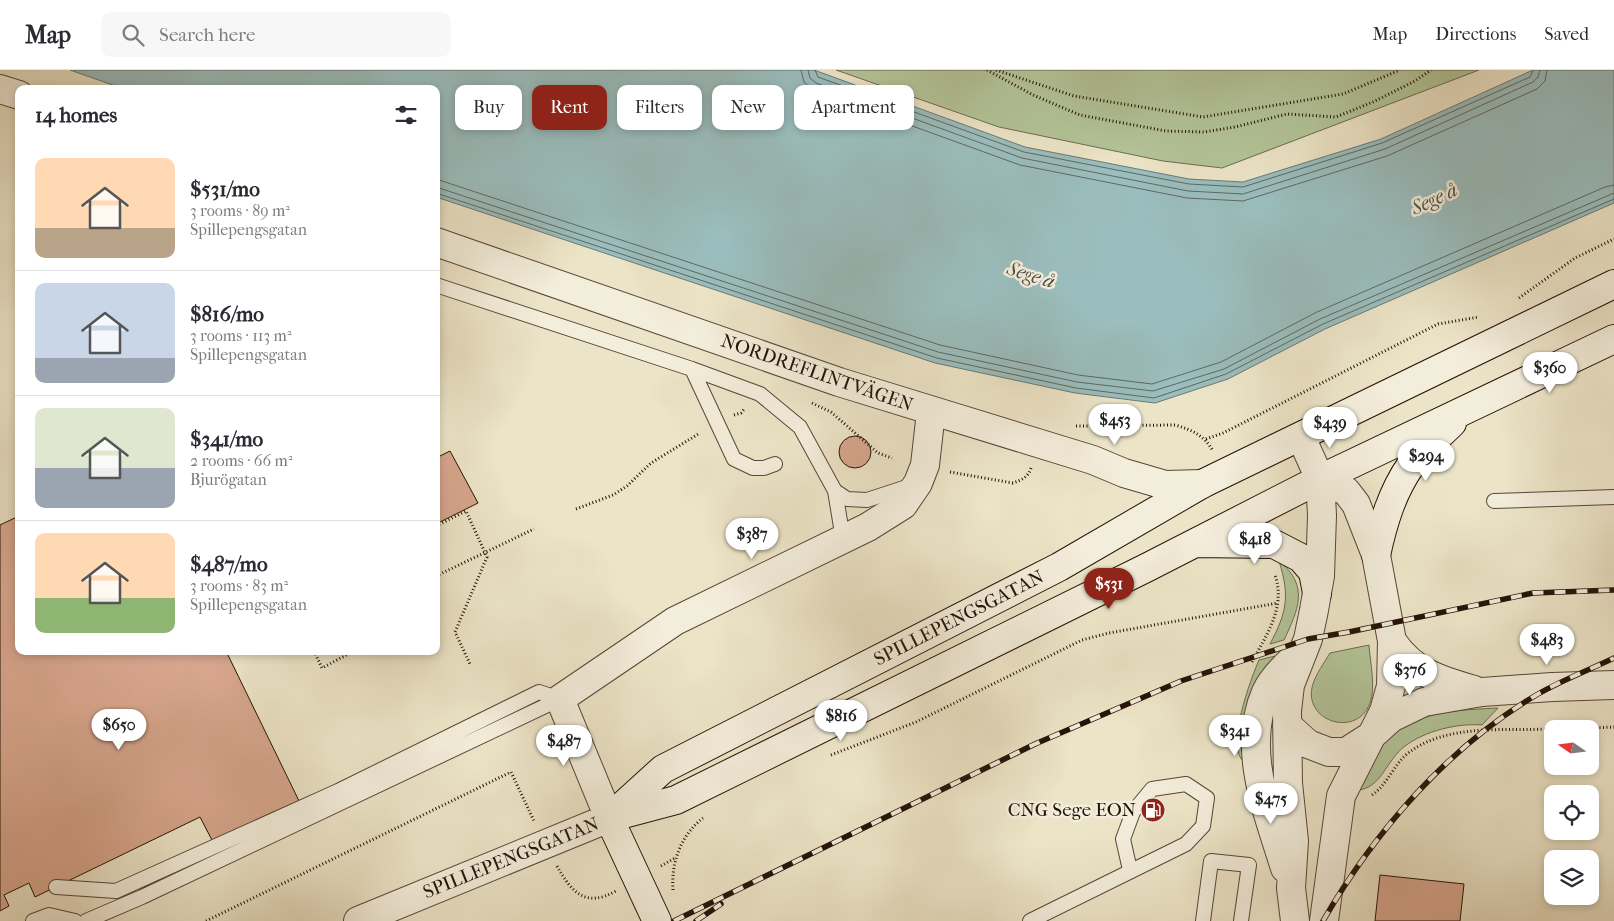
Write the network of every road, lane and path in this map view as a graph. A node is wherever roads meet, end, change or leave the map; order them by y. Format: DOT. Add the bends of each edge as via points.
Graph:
graph roads {
  1 [pos="986,70"];
  2 [pos="996,70"];
  3 [pos="1400,70"];
  4 [pos="1431,70"];
  5 [pos="0,89"];
  6 [pos="15,95"];
  7 [pos="1614,238"];
  8 [pos="440,243"];
  9 [pos="1614,284"];
  10 [pos="440,286"];
  11 [pos="1517,299"];
  12 [pos="1488,314"];
  13 [pos="1614,339"];
  14 [pos="692,369"];
  15 [pos="807,400"];
  16 [pos="751,402"];
  17 [pos="1468,408"];
  18 [pos="930,412"];
  19 [pos="718,423"];
  20 [pos="1071,426"];
  21 [pos="1301,437"];
  22 [pos="892,458"];
  23 [pos="775,464"];
  24 [pos="1032,466"];
  25 [pos="949,471"];
  26 [pos="1320,479"];
  27 [pos="918,483"];
  28 [pos="1202,484"];
  29 [pos="835,491"];
  30 [pos="1614,496"];
  31 [pos="1494,501"];
  32 [pos="576,509"];
  33 [pos="440,524"];
  34 [pos="534,529"];
  35 [pos="843,539"];
  36 [pos="1197,543"];
  37 [pos="485,553"];
  38 [pos="1376,555"];
  39 [pos="440,574"];
  40 [pos="1317,593"];
  41 [pos="1278,603"];
  42 [pos="1392,641"];
  43 [pos="1304,647"];
  44 [pos="316,655"];
  45 [pos="346,655"];
  46 [pos="470,664"];
  47 [pos="1614,685"];
  48 [pos="1482,692"];
  49 [pos="560,699"];
  50 [pos="1288,725"];
  51 [pos="1614,727"];
  52 [pos="1599,728"];
  53 [pos="1544,729"];
  54 [pos="1372,736"];
  55 [pos="827,757"];
  56 [pos="511,772"];
  57 [pos="1366,799"];
  58 [pos="710,813"];
  59 [pos="609,818"];
  60 [pos="1130,870"];
  61 [pos="56,887"];
  62 [pos="1291,888"];
  63 [pos="673,898"];
  64 [pos="33,921"];
  65 [pos="75,921"];
  66 [pos="86,921"];
  67 [pos="206,921"];
  68 [pos="358,921"];
  69 [pos="657,921"];
  70 [pos="1030,921"];
  71 [pos="1204,921"];
  72 [pos="1241,921"];
  73 [pos="1295,921"];
  74 [pos="1324,921"];
  1 -- 4 [label="path" via="1032,95 1080,115 1166,131 1204,132 1287,114 1336,117 1382,98"];
  2 -- 3 [label="path" via="1074,96 1203,118 1343,94"];
  5 -- 6 [label="street"];
  7 -- 11 [label="path" via="1576,258"];
  8 -- 18 [label="street, NORDREFLINTVÄGEN"];
  9 -- 21 [label="street, SPILLEPENGSGATAN"];
  10 -- 14 [label="lane"];
  12 -- 20 [label="path" via="1474,320 1438,324 1223,434 1206,439 1175,425"];
  13 -- 17 [label="street, SPILLEPENGSGATAN"];
  14 -- 19 [label="lane"];
  14 -- 29 [label="lane" via="760,394 800,427"];
  15 -- 22 [label="path" via="831,412 878,454"];
  16 -- 19 [label="path" via="742,413"];
  17 -- 26 [label="street, SPILLEPENGSGATAN"];
  17 -- 38 [label="street" via="1412,464 1392,498"];
  18 -- 27 [label="street" via="926,465"];
  18 -- 28 [label="street, NORDREFLINTVÄGEN" via="1165,485"];
  19 -- 23 [label="lane" via="734,459 753,468"];
  19 -- 32 [label="path" via="679,444 613,495"];
  21 -- 26 [label="street"];
  21 -- 28 [label="street, SPILLEPENGSGATAN"];
  24 -- 25 [label="path" via="1029,474 1013,483"];
  26 -- 36 [label="street, SPILLEPENGSGATAN"];
  26 -- 38 [label="street" via="1346,491 1356,504"];
  26 -- 40 [label="street" via="1322,545"];
  27 -- 29 [label="lane" via="867,500 847,499"];
  27 -- 35 [label="street" via="903,505"];
  28 -- 59 [label="street, SPILLEPENGSGATAN" via="1058,567 663,769"];
  29 -- 35 [label="lane"];
  30 -- 31 [label="lane"];
  33 -- 37 [label="path" via="466,511"];
  34 -- 37 [label="path"];
  35 -- 49 [label="street" via="675,621"];
  36 -- 40 [label="street" via="1274,544 1300,558 1313,572"];
  36 -- 59 [label="street, SPILLEPENGSGATAN" via="676,800"];
  37 -- 39 [label="path"];
  37 -- 46 [label="path" via="487,558 455,632"];
  38 -- 42 [label="street"];
  40 -- 43 [label="street"];
  41 -- 55 [label="path" via="1082,640 916,722"];
  42 -- 48 [label="street" via="1403,657 1438,680"];
  42 -- 54 [label="street" via="1391,686"];
  43 -- 50 [label="street" via="1290,685 1286,711"];
  43 -- 62 [label="street" via="1281,670 1266,692 1257,725 1255,751 1263,799"];
  44 -- 45 [label="path" via="322,668"];
  47 -- 48 [label="street"];
  48 -- 54 [label="street" via="1424,702 1391,718"];
  49 -- 59 [label="street"];
  49 -- 61 [label="lane" via="539,692 338,791 116,890"];
  49 -- 66 [label="lane"];
  50 -- 54 [label="street" via="1308,744 1330,752 1346,752"];
  50 -- 62 [label="street" via="1288,784 1294,841"];
  51 -- 52 [label="path"];
  53 -- 57 [label="path" via="1464,732 1432,740 1406,755 1379,791"];
  54 -- 74 [label="street" via="1341,796"];
  56 -- 67 [label="path"];
  58 -- 63 [label="path" via="685,837 675,858"];
  59 -- 68 [label="street, SPILLEPENGSGATAN"];
  59 -- 69 [label="street"];
  60 -- 60 [label="lane" via="1124,840 1133,812 1152,789 1186,784 1207,798 1203,826 1186,844"];
  60 -- 70 [label="lane"];
  62 -- 73 [label="street"];
  64 -- 65 [label="lane" via="48,914"];
  71 -- 72 [label="lane" via="1211,861 1248,866"];
}
